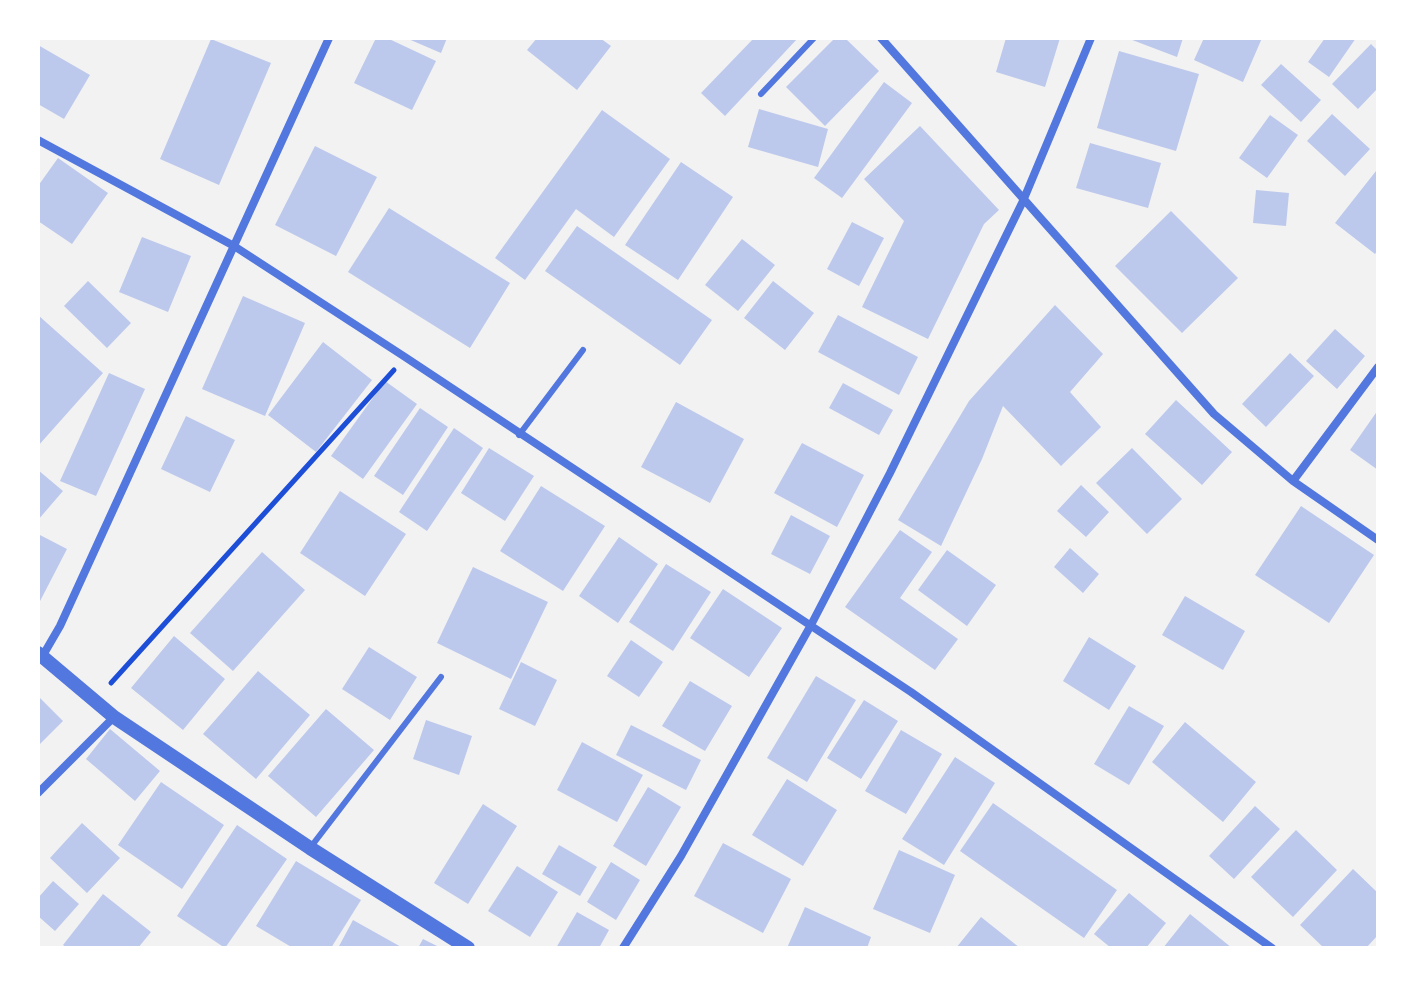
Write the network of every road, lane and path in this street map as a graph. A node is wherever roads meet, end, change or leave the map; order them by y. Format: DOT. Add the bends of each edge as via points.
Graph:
graph roads {
  1 [pos="329,38"];
  2 [pos="814,38"];
  3 [pos="881,38"];
  4 [pos="1091,38"];
  5 [pos="761,94"];
  6 [pos="38,140"];
  7 [pos="1023,201"];
  8 [pos="234,246"];
  9 [pos="583,350"];
  10 [pos="405,357"];
  11 [pos="1378,367"];
  12 [pos="519,435"];
  13 [pos="1293,481"];
  14 [pos="1378,540"];
  15 [pos="811,625"];
  16 [pos="40,655"];
  17 [pos="441,677"];
  18 [pos="95,701"];
  19 [pos="114,717"];
  20 [pos="38,793"];
  21 [pos="310,848"];
  22 [pos="468,948"];
  23 [pos="623,948"];
  24 [pos="1272,948"];
  1 -- 8 [label="street"];
  2 -- 5 [label="lane"];
  3 -- 7 [label="street"];
  4 -- 7 [label="street"];
  6 -- 8 [label="street"];
  7 -- 13 [label="street" via="1214,414"];
  7 -- 15 [label="street"];
  8 -- 10 [label="street"];
  8 -- 16 [label="street" via="60,626"];
  9 -- 12 [label="lane"];
  10 -- 12 [label="street"];
  10 -- 18 [label="path"];
  11 -- 13 [label="street"];
  12 -- 15 [label="street"];
  13 -- 14 [label="street"];
  15 -- 23 [label="street"];
  15 -- 24 [label="street"];
  16 -- 18 [label="street"];
  17 -- 21 [label="lane"];
  18 -- 19 [label="street"];
  19 -- 20 [label="street"];
  19 -- 21 [label="street"];
  21 -- 22 [label="street"];
}
